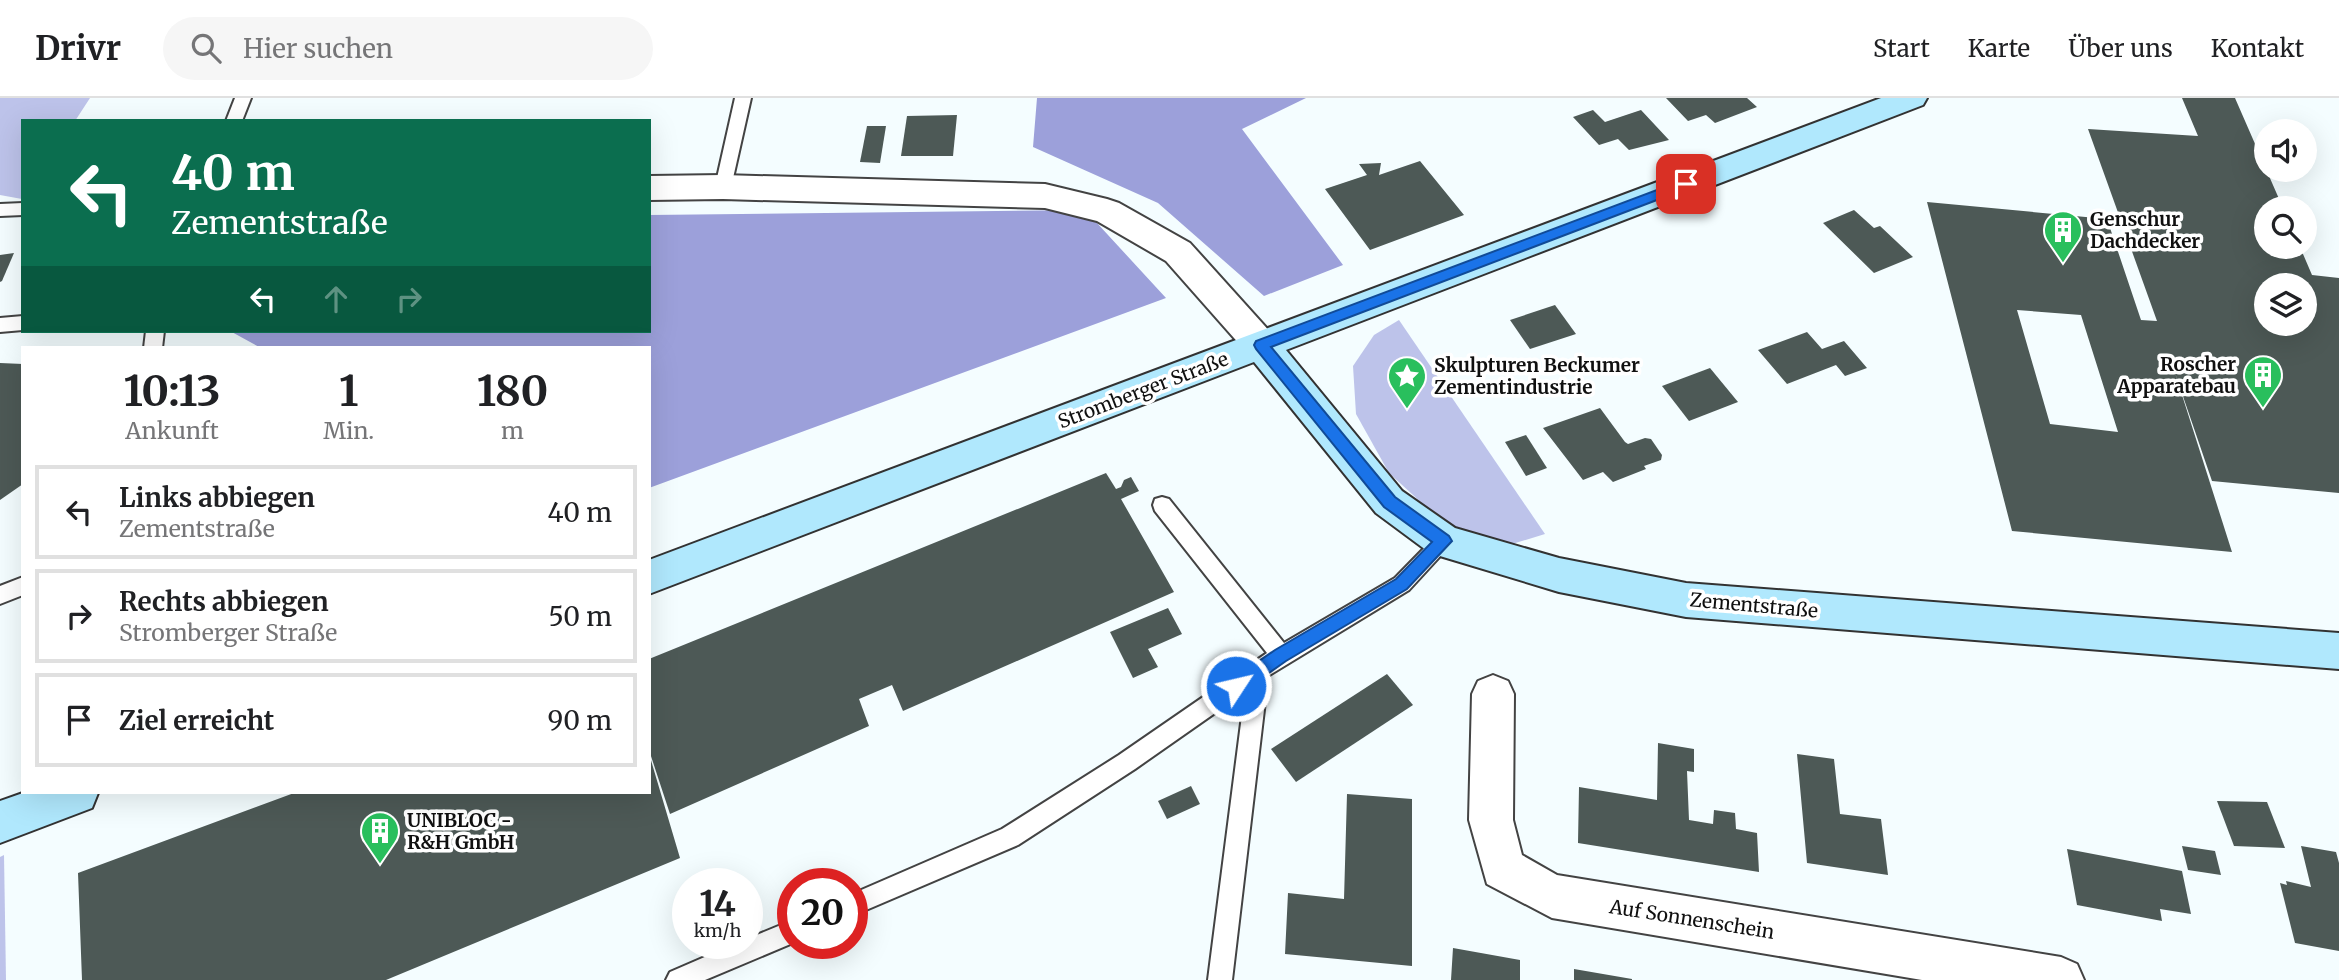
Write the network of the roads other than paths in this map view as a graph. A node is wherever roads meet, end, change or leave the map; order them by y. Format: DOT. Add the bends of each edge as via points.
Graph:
graph roads {
  1 [pos="243,98"];
  2 [pos="743,98"];
  3 [pos="1912,98"];
  4 [pos="235,119"];
  5 [pos="723,187"];
  6 [pos="651,188"];
  7 [pos="21,209"];
  8 [pos="0,210"];
  9 [pos="21,324"];
  10 [pos="0,325"];
  11 [pos="1261,345"];
  12 [pos="1162,505"];
  13 [pos="1444,541"];
  14 [pos="651,576"];
  15 [pos="21,587"];
  16 [pos="0,595"];
  17 [pos="2339,651"];
  18 [pos="1280,655"];
  19 [pos="1258,671"];
  20 [pos="1493,694"];
  21 [pos="75,794"];
  22 [pos="0,822"];
  23 [pos="868,898"];
  24 [pos="777,938"];
  25 [pos="678,980"];
  26 [pos="1220,980"];
  27 [pos="2061,980"];
  1 -- 4 [label="lane"];
  2 -- 5 [label="lane"];
  3 -- 11 [label="main road, Stromberger Straße"];
  5 -- 6 [label="street"];
  5 -- 11 [label="street" via="1045,196 1107,211 1178,252"];
  7 -- 8 [label="lane"];
  9 -- 10 [label="lane"];
  11 -- 13 [label="main road, Zementstraße" via="1389,502"];
  11 -- 14 [label="main road, Stromberger Straße"];
  12 -- 18 [label="lane"];
  13 -- 17 [label="main road, Zementstraße" via="1559,575 1686,600"];
  13 -- 18 [label="lane" via="1402,584"];
  15 -- 16 [label="lane"];
  18 -- 19 [label="lane"];
  19 -- 23 [label="lane" via="1010,837"];
  19 -- 26 [label="lane"];
  20 -- 27 [label="street, Auf Sonnenschein" via="1491,820 1503,869 1552,895"];
  21 -- 22 [label="main road"];
  24 -- 25 [label="lane"];
}
